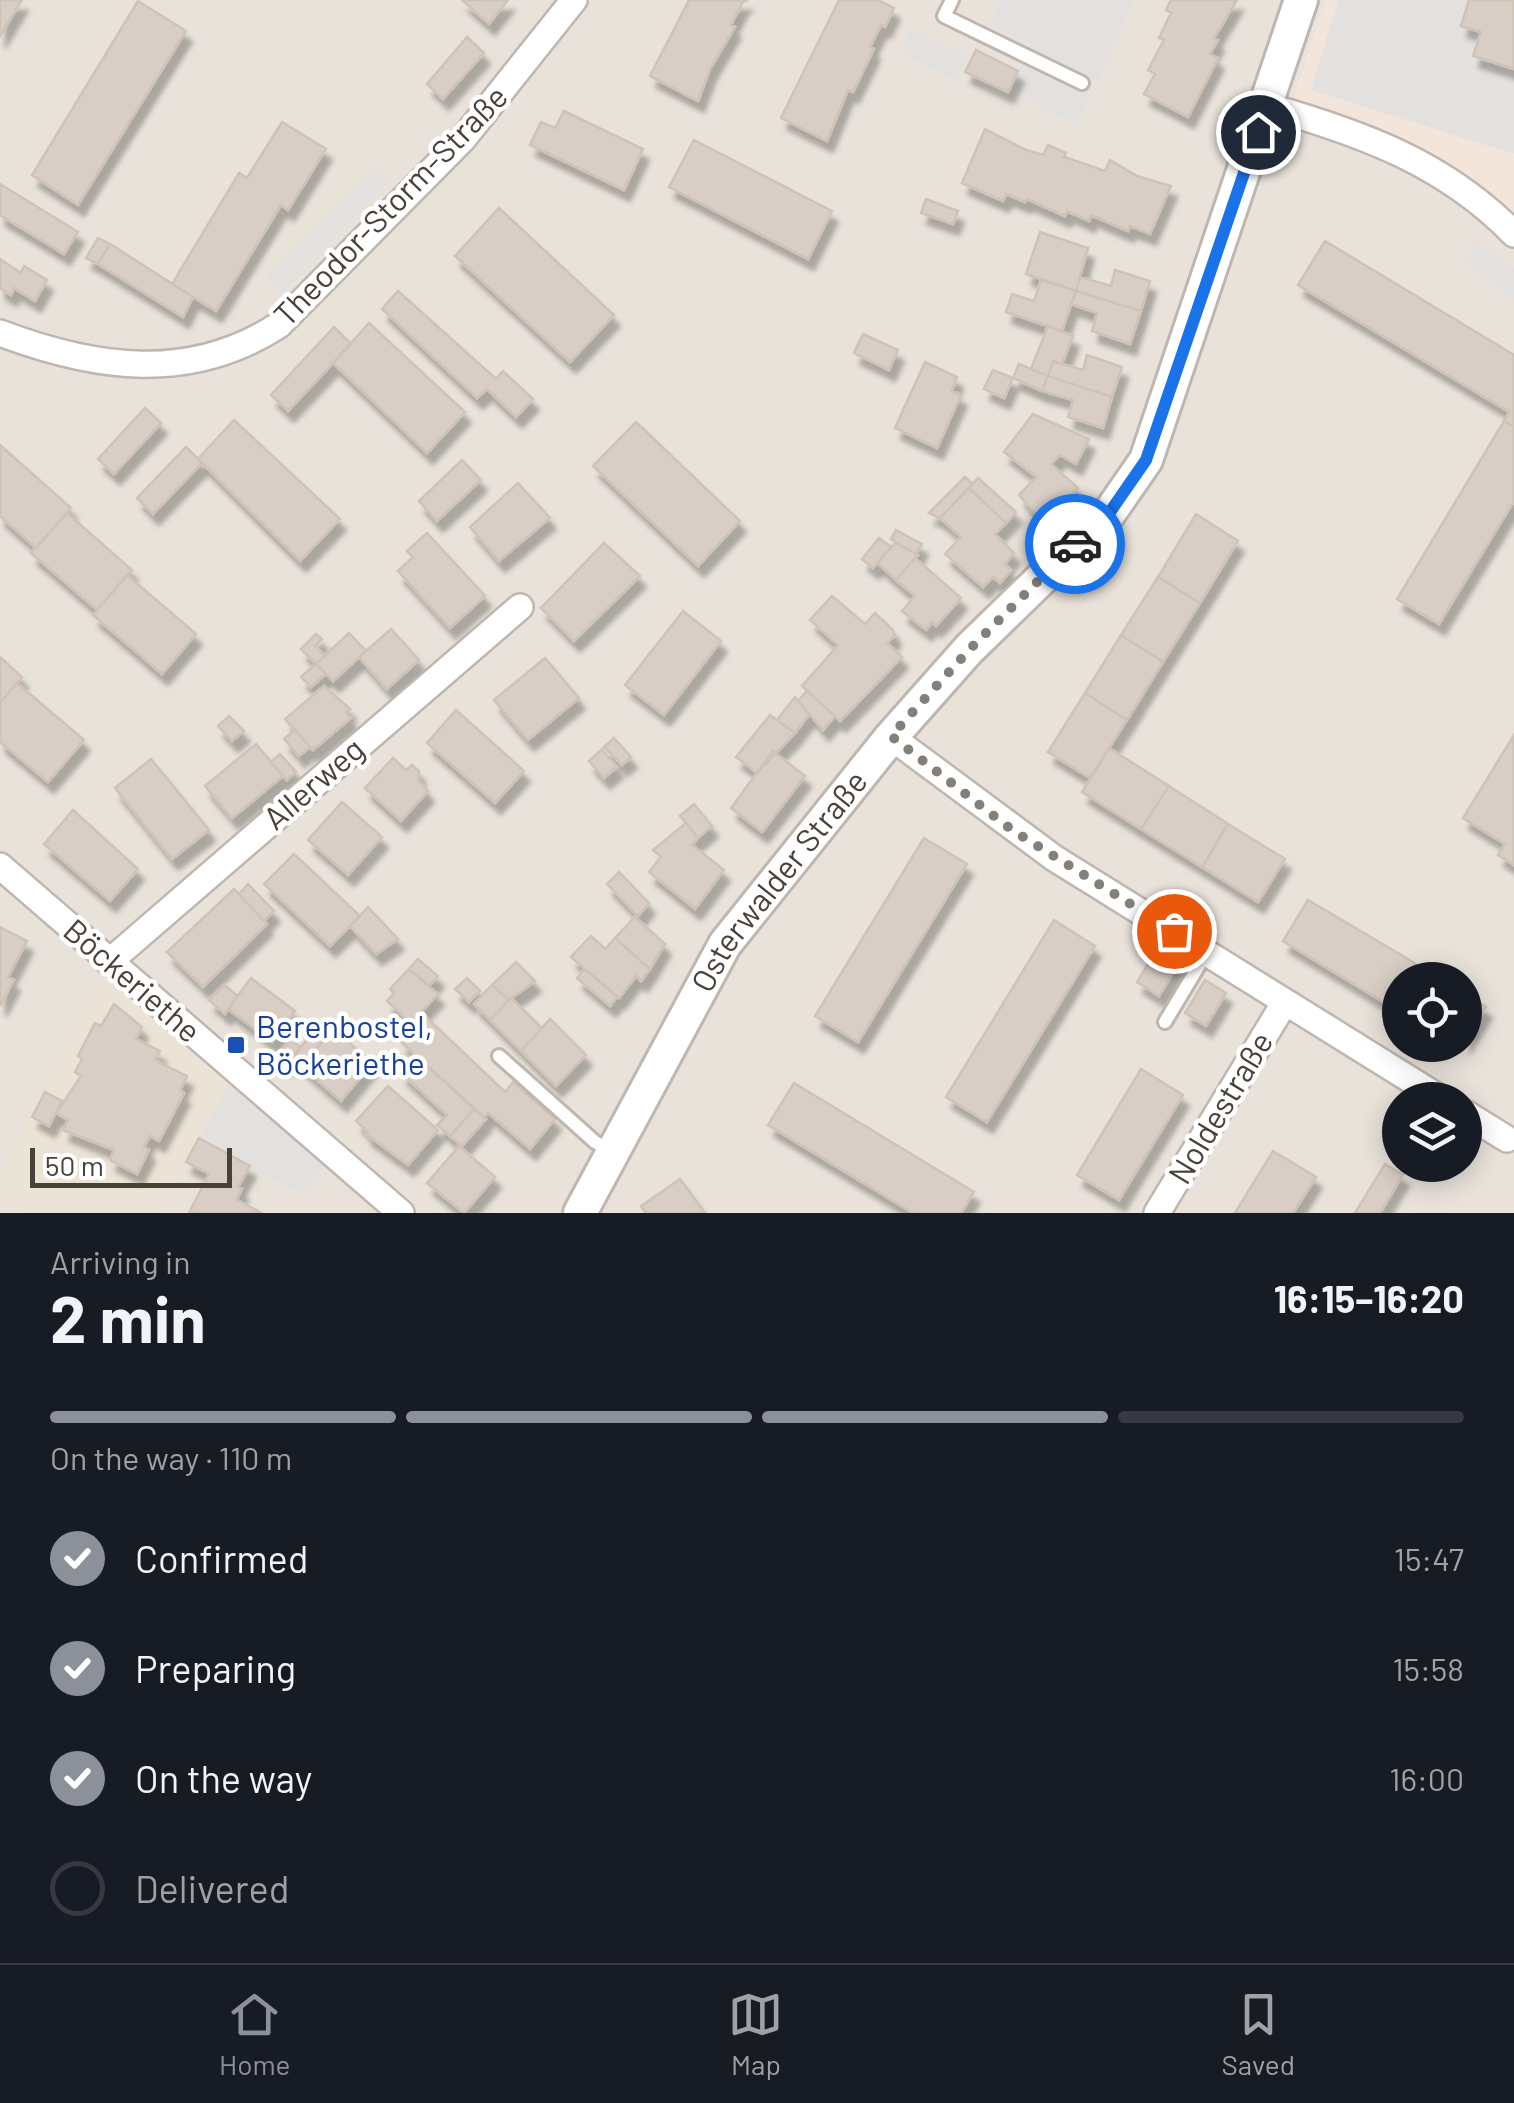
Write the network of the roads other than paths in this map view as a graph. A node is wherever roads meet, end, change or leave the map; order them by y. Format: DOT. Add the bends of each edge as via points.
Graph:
graph roads {
  1 [pos="574,0"];
  2 [pos="952,0"];
  3 [pos="1301,0"];
  4 [pos="1082,83"];
  5 [pos="1268,106"];
  6 [pos="1514,234"];
  7 [pos="0,333"];
  8 [pos="520,607"];
  9 [pos="891,736"];
  10 [pos="0,866"];
  11 [pos="1207,952"];
  12 [pos="108,962"];
  13 [pos="1285,1002"];
  14 [pos="1165,1022"];
  15 [pos="499,1056"];
  16 [pos="1414,1082"];
  17 [pos="1482,1124"];
  18 [pos="1507,1139"];
  19 [pos="613,1152"];
  20 [pos="401,1213"];
  21 [pos="580,1213"];
  22 [pos="1157,1213"];
  1 -- 7 [label="street, Theodor-Storm-Straße" via="463,139 279,326 252,342 197,362 136,366"];
  2 -- 4 [label="lane" via="944,16"];
  3 -- 5 [label="street, Osterwalder Straße"];
  5 -- 6 [label="street" via="1407,154 1472,195"];
  5 -- 9 [label="street, Osterwalder Straße" via="1158,430 1137,474 1110,512"];
  8 -- 12 [label="street, Allerweg"];
  9 -- 11 [label="street" via="1012,830"];
  9 -- 19 [label="street, Osterwalder Straße" via="725,944"];
  10 -- 12 [label="street, Böckeriethe"];
  11 -- 13 [label="street"];
  11 -- 14 [label="lane"];
  12 -- 20 [label="street, Böckeriethe"];
  13 -- 16 [label="street"];
  13 -- 22 [label="street, Noldestraße"];
  15 -- 19 [label="lane"];
  17 -- 18 [label="street"];
  19 -- 21 [label="street, Osterwalder Straße"];
}
